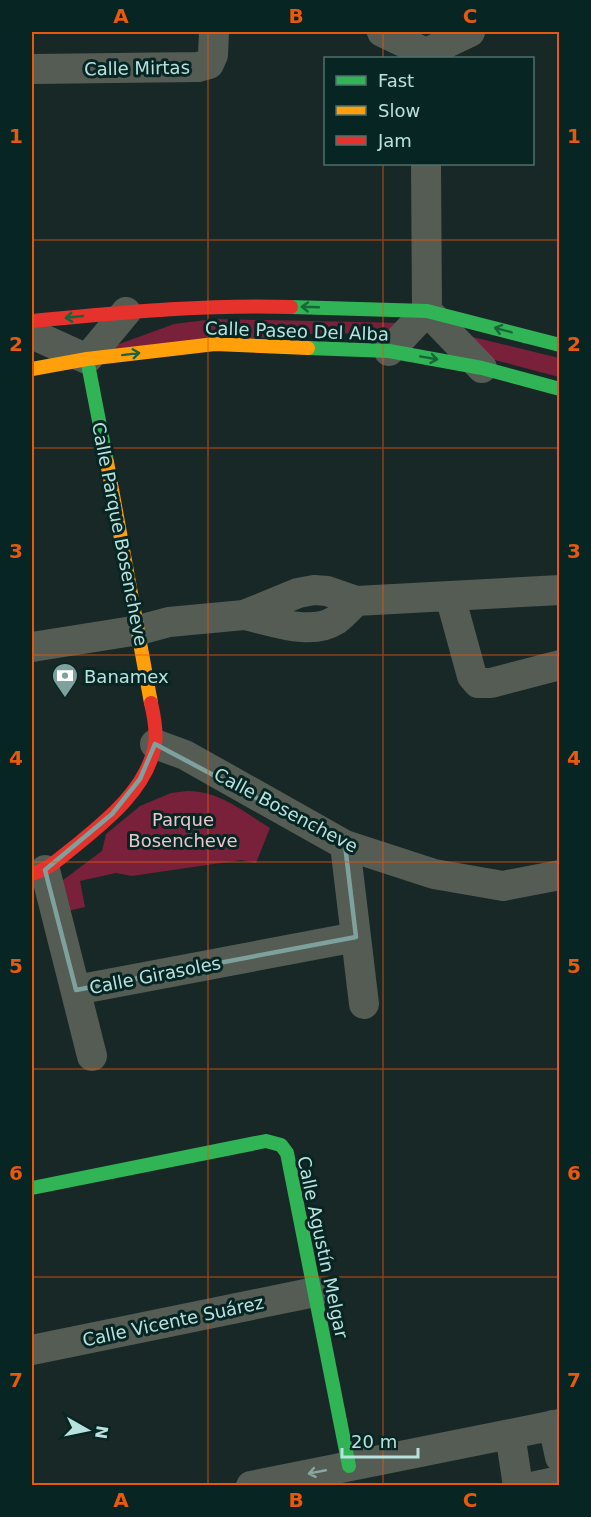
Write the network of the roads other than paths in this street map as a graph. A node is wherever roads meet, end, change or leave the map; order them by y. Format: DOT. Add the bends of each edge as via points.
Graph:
graph roads {
  1 [pos="214,32"];
  2 [pos="382,32"];
  3 [pos="470,32"];
  4 [pos="426,56"];
  5 [pos="32,69"];
  6 [pos="426,165"];
  7 [pos="428,310"];
  8 [pos="126,312"];
  9 [pos="32,321"];
  10 [pos="32,334"];
  11 [pos="560,345"];
  12 [pos="389,351"];
  13 [pos="87,359"];
  14 [pos="482,368"];
  15 [pos="32,369"];
  16 [pos="560,388"];
  17 [pos="560,590"];
  18 [pos="450,596"];
  19 [pos="139,630"];
  20 [pos="32,648"];
  21 [pos="560,665"];
  22 [pos="156,744"];
  23 [pos="345,845"];
  24 [pos="38,872"];
  25 [pos="560,875"];
  26 [pos="356,937"];
  27 [pos="76,990"];
  28 [pos="364,1004"];
  29 [pos="92,1056"];
  30 [pos="32,1188"];
  31 [pos="315,1292"];
  32 [pos="32,1350"];
  33 [pos="556,1425"];
  34 [pos="510,1434"];
  35 [pos="560,1457"];
  36 [pos="349,1466"];
  37 [pos="560,1481"];
  38 [pos="251,1485"];
  39 [pos="518,1485"];
  40 [pos="536,1485"];
  1 -- 5 [label="street, Calle Mirtas" via="213,56 209,64 198,67"];
  2 -- 4 [label="street"];
  3 -- 4 [label="street"];
  6 -- 7 [label="street"];
  7 -- 8 [label="street, Calle Paseo Del Alba, one-way" via="267,306"];
  11 -- 7 [label="street, Calle Paseo Del Alba, one-way"];
  7 -- 12 [label="street"];
  7 -- 14 [label="street"];
  8 -- 9 [label="street, Calle Paseo Del Alba, one-way"];
  8 -- 13 [label="street"];
  10 -- 13 [label="street"];
  13 -- 12 [label="street, Calle Paseo Del Alba, one-way" via="215,344"];
  12 -- 14 [label="street, Calle Paseo Del Alba, one-way"];
  13 -- 15 [label="street, Calle Paseo Del Alba"];
  13 -- 19 [label="street, Calle Parque Bosencheve"];
  14 -- 16 [label="street, Calle Paseo Del Alba"];
  17 -- 18 [label="street"];
  18 -- 19 [label="street" via="357,601 314,590 244,615 169,622"];
  18 -- 21 [label="street" via="472,676 478,682 491,683"];
  19 -- 20 [label="street"];
  19 -- 22 [label="street, Calle Parque Bosencheve"];
  22 -- 23 [label="street, Calle Bosencheve" via="185,755"];
  22 -- 24 [label="street" via="140,779 112,814"];
  23 -- 25 [label="street, Calle Bosencheve" via="434,874 502,886"];
  23 -- 26 [label="street"];
  24 -- 27 [label="street, Calle Girasoles"];
  26 -- 27 [label="street, Calle Girasoles"];
  26 -- 28 [label="street"];
  27 -- 29 [label="street"];
  30 -- 31 [label="street, Calle Agustín Melgar" via="266,1141 281,1145 287,1153"];
  31 -- 32 [label="street, Calle Vicente Suárez"];
  31 -- 36 [label="street, Calle Agustín Melgar"];
  33 -- 34 [label="street"];
  33 -- 35 [label="street"];
  34 -- 36 [label="street"];
  34 -- 39 [label="street"];
  36 -- 38 [label="street, one-way"];
  37 -- 40 [label="street"];
}
